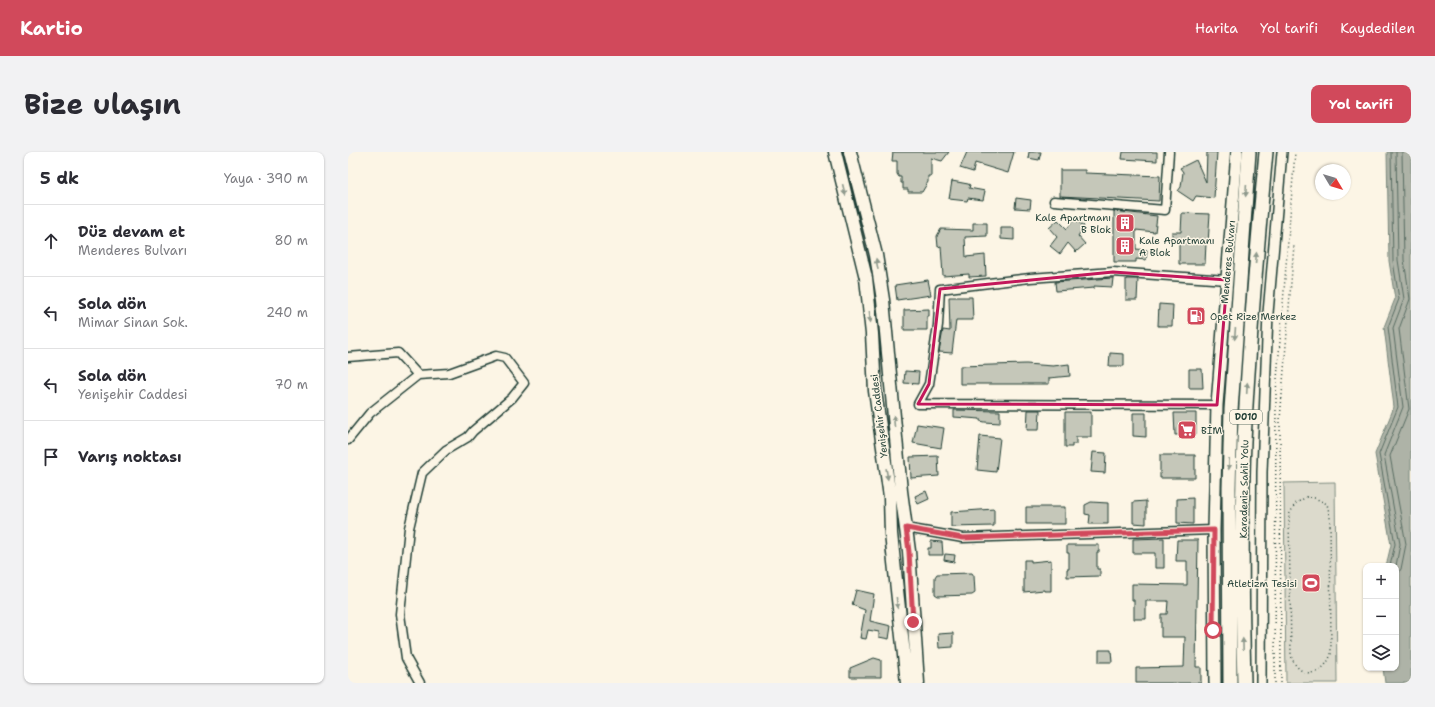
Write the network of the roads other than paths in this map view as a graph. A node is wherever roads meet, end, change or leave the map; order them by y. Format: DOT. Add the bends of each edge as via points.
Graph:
graph roads {
  1 [pos="835,152"];
  2 [pos="850,152"];
  3 [pos="1169,152"];
  4 [pos="1237,152"];
  5 [pos="1249,152"];
  6 [pos="1266,152"];
  7 [pos="1282,152"];
  8 [pos="1054,201"];
  9 [pos="1227,280"];
  10 [pos="348,357"];
  11 [pos="418,375"];
  12 [pos="1217,405"];
  13 [pos="348,440"];
  14 [pos="906,528"];
  15 [pos="1214,530"];
  16 [pos="420,683"];
  17 [pos="907,683"];
  18 [pos="918,683"];
  19 [pos="1215,683"];
  20 [pos="1230,683"];
  21 [pos="1244,683"];
  22 [pos="1261,683"];
  1 -- 17 [label="main road, Yenişehir Caddesi, one-way" via="866,278 875,391 890,497 891,534"];
  14 -- 2 [label="main road, Yenişehir Caddesi, one-way" via="900,491 883,300 876,255"];
  3 -- 8 [label="street" via="1165,210"];
  4 -- 9 [label="main road, Menderes Bulvarı"];
  5 -- 20 [label="highway, Karadeniz Sahil Yolu, one-way" via="1231,410"];
  21 -- 6 [label="highway, Karadeniz Sahil Yolu / D010, one-way" via="1244,442"];
  7 -- 22 [label="street" via="1268,313 1262,472"];
  9 -- 12 [label="main road, Menderes Bulvarı"];
  9 -- 12 [label="street" via="1113,272 1030,278 940,289 938,325 929,384 918,404"];
  10 -- 11 [label="street" via="398,353"];
  11 -- 13 [label="street" via="370,413"];
  11 -- 16 [label="street" via="449,373 496,356 505,358 524,383 512,398 468,437 446,450 422,473 409,528 400,614 406,658"];
  12 -- 15 [label="main road, Menderes Bulvarı"];
  14 -- 15 [label="street" via="963,538"];
  14 -- 18 [label="main road, Yenişehir Caddesi"];
  15 -- 19 [label="main road, Menderes Bulvarı"];
}
